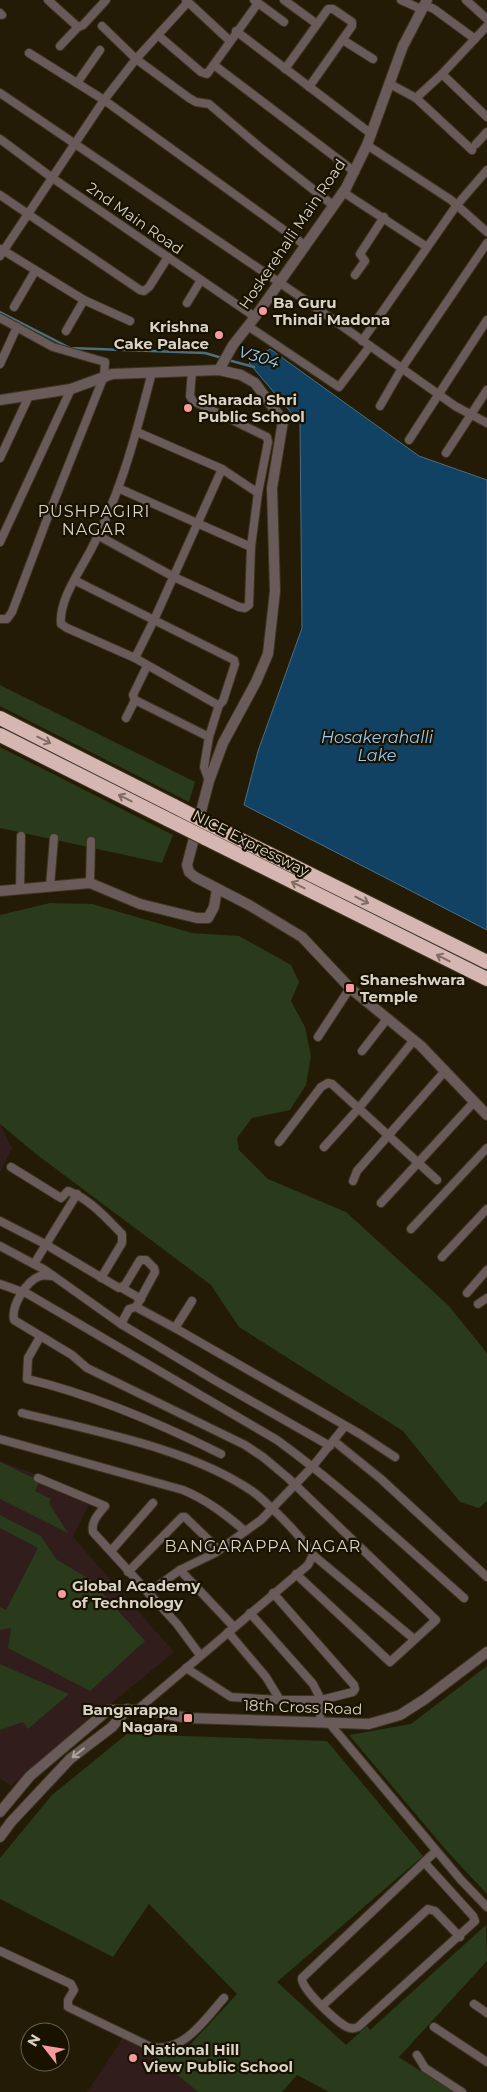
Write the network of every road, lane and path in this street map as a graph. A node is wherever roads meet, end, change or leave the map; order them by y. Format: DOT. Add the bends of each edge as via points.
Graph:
graph roads {
  1 [pos="48,0"];
  2 [pos="106,0"];
  3 [pos="284,0"];
  4 [pos="401,0"];
  5 [pos="427,0"];
  6 [pos="466,0"];
  7 [pos="187,1"];
  8 [pos="256,2"];
  9 [pos="421,9"];
  10 [pos="487,19"];
  11 [pos="284,22"];
  12 [pos="317,24"];
  13 [pos="78,26"];
  14 [pos="102,26"];
  15 [pos="487,26"];
  16 [pos="236,31"];
  17 [pos="159,36"];
  18 [pos="475,39"];
  19 [pos="343,40"];
  20 [pos="230,41"];
  21 [pos="60,46"];
  22 [pos="100,50"];
  23 [pos="29,53"];
  24 [pos="136,59"];
  25 [pos="372,59"];
  26 [pos="214,65"];
  27 [pos="284,69"];
  28 [pos="442,74"];
  29 [pos="77,83"];
  30 [pos="390,84"];
  31 [pos="309,87"];
  32 [pos="0,93"];
  33 [pos="416,98"];
  34 [pos="104,100"];
  35 [pos="487,117"];
  36 [pos="487,132"];
  37 [pos="370,133"];
  38 [pos="0,140"];
  39 [pos="73,144"];
  40 [pos="367,146"];
  41 [pos="487,170"];
  42 [pos="355,172"];
  43 [pos="51,177"];
  44 [pos="343,192"];
  45 [pos="0,195"];
  46 [pos="334,206"];
  47 [pos="456,206"];
  48 [pos="28,214"];
  49 [pos="384,217"];
  50 [pos="487,232"];
  51 [pos="487,243"];
  52 [pos="306,246"];
  53 [pos="427,248"];
  54 [pos="1,251"];
  55 [pos="168,257"];
  56 [pos="35,270"];
  57 [pos="355,275"];
  58 [pos="201,280"];
  59 [pos="279,283"];
  60 [pos="84,300"];
  61 [pos="187,303"];
  62 [pos="14,307"];
  63 [pos="0,318"];
  64 [pos="487,320"];
  65 [pos="130,321"];
  66 [pos="252,321"];
  67 [pos="17,327"];
  68 [pos="66,330"];
  69 [pos="362,341"];
  70 [pos="370,346"];
  71 [pos="0,364"];
  72 [pos="220,366"];
  73 [pos="402,368"];
  74 [pos="192,371"];
  75 [pos="152,372"];
  76 [pos="104,376"];
  77 [pos="71,389"];
  78 [pos="487,390"];
  79 [pos="438,394"];
  80 [pos="29,396"];
  81 [pos="0,400"];
  82 [pos="380,406"];
  83 [pos="472,414"];
  84 [pos="487,424"];
  85 [pos="137,432"];
  86 [pos="409,440"];
  87 [pos="446,454"];
  88 [pos="0,458"];
  89 [pos="222,469"];
  90 [pos="118,488"];
  91 [pos="258,493"];
  92 [pos="198,524"];
  93 [pos="99,536"];
  94 [pos="0,542"];
  95 [pos="252,547"];
  96 [pos="174,577"];
  97 [pos="74,580"];
  98 [pos="0,619"];
  99 [pos="154,620"];
  100 [pos="134,658"];
  101 [pos="147,666"];
  102 [pos="135,700"];
  103 [pos="219,705"];
  104 [pos="0,718"];
  105 [pos="126,718"];
  106 [pos="0,735"];
  107 [pos="208,738"];
  108 [pos="209,781"];
  109 [pos="21,836"];
  110 [pos="54,838"];
  111 [pos="91,841"];
  112 [pos="90,883"];
  113 [pos="50,886"];
  114 [pos="20,888"];
  115 [pos="217,889"];
  116 [pos="0,891"];
  117 [pos="487,962"];
  118 [pos="487,980"];
  119 [pos="350,988"];
  120 [pos="386,1019"];
  121 [pos="318,1037"];
  122 [pos="414,1040"];
  123 [pos="362,1051"];
  124 [pos="445,1071"];
  125 [pos="474,1102"];
  126 [pos="359,1108"];
  127 [pos="487,1115"];
  128 [pos="388,1136"];
  129 [pos="279,1142"];
  130 [pos="324,1147"];
  131 [pos="487,1148"];
  132 [pos="418,1163"];
  133 [pos="11,1167"];
  134 [pos="437,1180"];
  135 [pos="353,1181"];
  136 [pos="77,1194"];
  137 [pos="381,1203"];
  138 [pos="487,1209"];
  139 [pos="0,1221"];
  140 [pos="411,1229"];
  141 [pos="45,1244"];
  142 [pos="0,1246"];
  143 [pos="442,1257"];
  144 [pos="34,1264"];
  145 [pos="487,1270"];
  146 [pos="53,1276"];
  147 [pos="102,1278"];
  148 [pos="0,1284"];
  149 [pos="122,1288"];
  150 [pos="21,1292"];
  151 [pos="467,1293"];
  152 [pos="487,1298"];
  153 [pos="141,1299"];
  154 [pos="192,1301"];
  155 [pos="478,1304"];
  156 [pos="136,1307"];
  157 [pos="121,1324"];
  158 [pos="175,1328"];
  159 [pos="40,1337"];
  160 [pos="22,1413"];
  161 [pos="345,1426"];
  162 [pos="0,1439"];
  163 [pos="332,1444"];
  164 [pos="221,1454"];
  165 [pos="395,1457"];
  166 [pos="313,1466"];
  167 [pos="38,1478"];
  168 [pos="295,1486"];
  169 [pos="153,1503"];
  170 [pos="272,1509"];
  171 [pos="245,1532"];
  172 [pos="219,1550"];
  173 [pos="111,1551"];
  174 [pos="312,1555"];
  175 [pos="180,1570"];
  176 [pos="128,1572"];
  177 [pos="296,1574"];
  178 [pos="487,1577"];
  179 [pos="148,1593"];
  180 [pos="273,1593"];
  181 [pos="464,1598"];
  182 [pos="250,1613"];
  183 [pos="231,1629"];
  184 [pos="414,1639"];
  185 [pos="487,1652"];
  186 [pos="200,1655"];
  187 [pos="186,1668"];
  188 [pos="280,1700"];
  189 [pos="321,1700"];
  190 [pos="132,1710"];
  191 [pos="325,1724"];
  192 [pos="0,1812"];
  193 [pos="2,1832"];
  194 [pos="438,1853"];
  195 [pos="426,1864"];
  196 [pos="487,1907"];
  197 [pos="460,1937"];
  198 [pos="0,1951"];
  199 [pos="224,1998"];
  200 [pos="474,2004"];
  201 [pos="322,2006"];
  202 [pos="487,2013"];
  203 [pos="434,2028"];
  204 [pos="417,2055"];
  205 [pos="487,2062"];
  206 [pos="462,2092"];
  1 -- 13 [label="street"];
  2 -- 13 [label="street" via="83,25"];
  3 -- 12 [label="street"];
  4 -- 9 [label="street"];
  5 -- 9 [label="street, Hoskerehalli Main Road"];
  6 -- 10 [label="street"];
  7 -- 17 [label="street"];
  7 -- 20 [label="street"];
  8 -- 11 [label="street"];
  8 -- 16 [label="street"];
  9 -- 18 [label="street" via="428,6 434,9"];
  9 -- 30 [label="street, Hoskerehalli Main Road" via="403,46"];
  12 -- 19 [label="street" via="332,9 353,24"];
  12 -- 27 [label="street"];
  13 -- 21 [label="street"];
  14 -- 24 [label="street"];
  15 -- 18 [label="street"];
  16 -- 20 [label="street"];
  16 -- 27 [label="street"];
  17 -- 24 [label="street"];
  17 -- 26 [label="street" via="205,74"];
  18 -- 28 [label="street"];
  19 -- 25 [label="street"];
  19 -- 31 [label="street"];
  20 -- 26 [label="street"];
  22 -- 29 [label="street"];
  23 -- 29 [label="street"];
  24 -- 34 [label="street"];
  24 -- 46 [label="street" via="189,98 210,104"];
  26 -- 42 [label="street"];
  27 -- 31 [label="street"];
  28 -- 33 [label="street"];
  28 -- 35 [label="street"];
  29 -- 34 [label="street"];
  30 -- 33 [label="street"];
  30 -- 37 [label="street, Hoskerehalli Main Road"];
  31 -- 37 [label="street"];
  32 -- 39 [label="street"];
  33 -- 36 [label="street" via="474,147"];
  34 -- 39 [label="street"];
  34 -- 52 [label="street"];
  37 -- 40 [label="street, Hoskerehalli Main Road"];
  38 -- 43 [label="street, 2nd Main Road"];
  39 -- 43 [label="street"];
  39 -- 59 [label="street"];
  40 -- 42 [label="street, Hoskerehalli Main Road"];
  40 -- 47 [label="street"];
  41 -- 47 [label="street"];
  42 -- 44 [label="street, Hoskerehalli Main Road"];
  43 -- 48 [label="street"];
  43 -- 55 [label="street, 2nd Main Road"];
  44 -- 46 [label="street, Hoskerehalli Main Road"];
  44 -- 49 [label="street"];
  45 -- 48 [label="street"];
  46 -- 52 [label="street, Hoskerehalli Main Road"];
  47 -- 50 [label="street"];
  47 -- 53 [label="street"];
  48 -- 54 [label="street"];
  48 -- 55 [label="street" via="140,290 149,287"];
  49 -- 53 [label="street"];
  49 -- 57 [label="street" via="360,254 365,261"];
  51 -- 73 [label="street"];
  52 -- 59 [label="street, Hoskerehalli Main Road"];
  53 -- 69 [label="street"];
  54 -- 56 [label="street"];
  55 -- 58 [label="street, 2nd Main Road"];
  56 -- 60 [label="street"];
  56 -- 62 [label="street"];
  58 -- 61 [label="street"];
  58 -- 66 [label="street, 2nd Main Road"];
  59 -- 66 [label="street, Hoskerehalli Main Road"];
  59 -- 69 [label="street"];
  60 -- 65 [label="street"];
  60 -- 68 [label="street"];
  63 -- 67 [label="street"];
  64 -- 79 [label="street"];
  66 -- 70 [label="street, 2nd Main Road" via="339,387"];
  66 -- 72 [label="street, Hoskerehalli Main Road"];
  67 -- 71 [label="street"];
  67 -- 76 [label="street" via="53,346 105,362"];
  69 -- 70 [label="street"];
  70 -- 73 [label="street"];
  72 -- 74 [label="street"];
  72 -- 108 [label="street" via="255,383 283,421 272,488 275,591 268,654 223,744"];
  73 -- 79 [label="street"];
  73 -- 82 [label="street"];
  74 -- 75 [label="street"];
  74 -- 91 [label="street" via="190,396 193,401 267,437"];
  75 -- 76 [label="street"];
  75 -- 85 [label="street"];
  76 -- 77 [label="street"];
  76 -- 98 [label="street" via="12,612 7,619"];
  77 -- 80 [label="street"];
  77 -- 94 [label="street"];
  78 -- 83 [label="street"];
  79 -- 83 [label="street"];
  79 -- 86 [label="street"];
  80 -- 81 [label="street"];
  80 -- 88 [label="street"];
  83 -- 84 [label="street"];
  83 -- 87 [label="street"];
  85 -- 89 [label="street"];
  85 -- 90 [label="street"];
  89 -- 91 [label="street"];
  89 -- 92 [label="street"];
  90 -- 92 [label="street"];
  90 -- 93 [label="street"];
  91 -- 95 [label="street"];
  92 -- 95 [label="street"];
  92 -- 96 [label="street"];
  93 -- 96 [label="street"];
  93 -- 97 [label="street"];
  95 -- 96 [label="street" via="249,605 245,608"];
  96 -- 99 [label="street"];
  97 -- 99 [label="street"];
  97 -- 100 [label="street" via="60,615 61,624"];
  99 -- 100 [label="street"];
  99 -- 103 [label="street" via="234,660 236,664"];
  100 -- 101 [label="street"];
  101 -- 102 [label="street" via="133,695"];
  101 -- 103 [label="street"];
  102 -- 105 [label="street"];
  102 -- 107 [label="street"];
  103 -- 107 [label="street"];
  104 -- 117 [label="highway, NICE Expressway, one-way, bridge"];
  118 -- 106 [label="highway, NICE Expressway, one-way, bridge"];
  107 -- 108 [label="street" via="204,767"];
  108 -- 115 [label="street" via="187,865 195,877"];
  109 -- 114 [label="street"];
  110 -- 113 [label="street"];
  111 -- 112 [label="street"];
  112 -- 113 [label="street"];
  112 -- 115 [label="street" via="140,904 197,918 208,918"];
  113 -- 114 [label="street"];
  114 -- 116 [label="street"];
  115 -- 119 [label="street" via="302,937"];
  119 -- 120 [label="street"];
  119 -- 121 [label="street"];
  120 -- 122 [label="street"];
  120 -- 123 [label="street"];
  122 -- 124 [label="street"];
  122 -- 126 [label="street"];
  124 -- 125 [label="street"];
  124 -- 128 [label="street"];
  125 -- 127 [label="street"];
  125 -- 132 [label="street"];
  126 -- 128 [label="street"];
  126 -- 129 [label="street" via="332,1084 324,1085"];
  126 -- 130 [label="street"];
  128 -- 132 [label="street"];
  128 -- 135 [label="street"];
  131 -- 140 [label="street"];
  132 -- 134 [label="street"];
  132 -- 137 [label="street"];
  133 -- 136 [label="street" via="61,1198 68,1190"];
  136 -- 141 [label="street"];
  136 -- 147 [label="street" via="122,1234 122,1243"];
  138 -- 143 [label="street"];
  139 -- 141 [label="street"];
  141 -- 144 [label="street"];
  141 -- 147 [label="street"];
  142 -- 144 [label="street"];
  144 -- 146 [label="street"];
  145 -- 151 [label="street"];
  146 -- 150 [label="street" via="40,1276"];
  146 -- 157 [label="street"];
  147 -- 149 [label="street"];
  148 -- 150 [label="street"];
  149 -- 153 [label="street"];
  149 -- 153 [label="street" via="140,1260 146,1260 155,1272"];
  150 -- 159 [label="street" via="14,1320"];
  150 -- 166 [label="street" via="277,1440"];
  152 -- 155 [label="street"];
  153 -- 156 [label="street"];
  154 -- 158 [label="street"];
  156 -- 157 [label="street" via="129,1309"];
  156 -- 158 [label="street"];
  157 -- 163 [label="street" via="216,1381"];
  158 -- 161 [label="street"];
  159 -- 164 [label="street" via="28,1358 27,1379 58,1386 164,1426"];
  159 -- 168 [label="street" via="72,1355 87,1368 245,1445"];
  160 -- 170 [label="street" via="198,1462 254,1492"];
  161 -- 163 [label="street"];
  161 -- 165 [label="street"];
  162 -- 171 [label="street" via="183,1490 219,1508"];
  163 -- 166 [label="street"];
  163 -- 178 [label="street" via="373,1472"];
  166 -- 168 [label="street"];
  166 -- 181 [label="street"];
  167 -- 173 [label="street" via="104,1506 92,1526 93,1532"];
  168 -- 170 [label="street"];
  168 -- 184 [label="street" via="436,1620"];
  169 -- 173 [label="street"];
  170 -- 171 [label="street"];
  170 -- 174 [label="street"];
  171 -- 172 [label="street"];
  172 -- 175 [label="street"];
  172 -- 176 [label="street" via="182,1517"];
  173 -- 176 [label="street"];
  174 -- 177 [label="street" via="308,1564"];
  174 -- 184 [label="street"];
  175 -- 179 [label="street"];
  175 -- 183 [label="street"];
  176 -- 179 [label="street"];
  177 -- 180 [label="street"];
  177 -- 184 [label="street" via="390,1662"];
  179 -- 186 [label="street"];
  180 -- 182 [label="street"];
  180 -- 189 [label="street" via="354,1685 353,1692"];
  182 -- 183 [label="street"];
  182 -- 189 [label="street" via="305,1673"];
  183 -- 186 [label="street"];
  183 -- 188 [label="street"];
  185 -- 191 [label="street, 18th Cross Road" via="400,1715 369,1724"];
  186 -- 187 [label="street"];
  187 -- 188 [label="street" via="231,1697"];
  187 -- 190 [label="street"];
  188 -- 189 [label="street"];
  189 -- 191 [label="street"];
  190 -- 191 [label="street, 18th Cross Road" via="188,1718"];
  190 -- 192 [label="street, 18th Cross Road" via="108,1710 30,1776"];
  190 -- 193 [label="street, one-way" via="70,1759"];
  191 -- 194 [label="street"];
  194 -- 195 [label="street"];
  194 -- 196 [label="street"];
  195 -- 197 [label="street" via="475,1919 474,1925"];
  195 -- 201 [label="street" via="302,1978 302,1985"];
  197 -- 201 [label="street" via="354,2029"];
  197 -- 201 [label="street" via="428,1909"];
  198 -- 199 [label="street" via="71,1984 74,1990 68,2007 151,2047 184,2041"];
  200 -- 202 [label="street"];
  203 -- 205 [label="street"];
  204 -- 206 [label="street" via="425,2068"];
}
